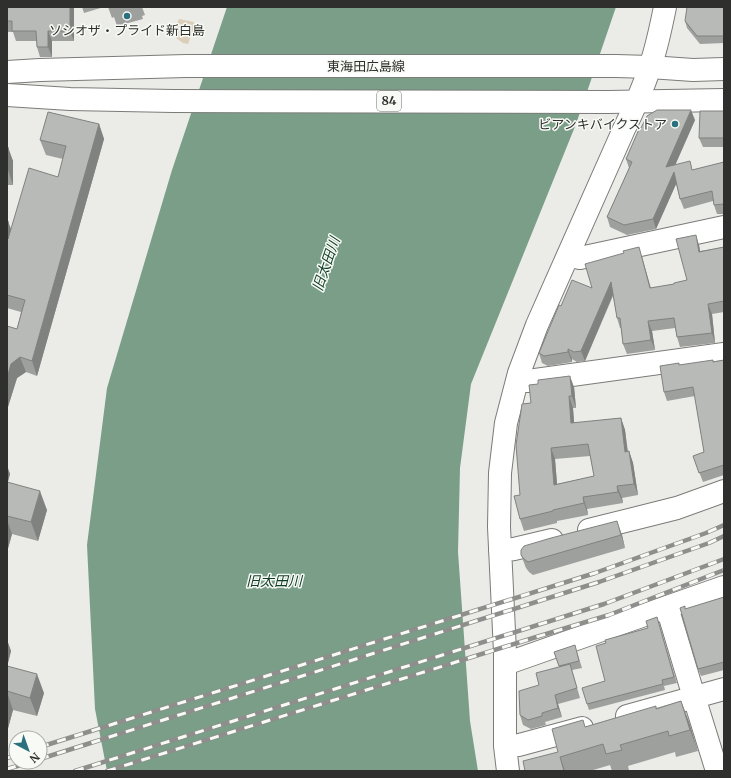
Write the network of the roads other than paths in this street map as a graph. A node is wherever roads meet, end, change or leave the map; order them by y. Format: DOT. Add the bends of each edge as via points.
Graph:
graph roads {
  1 [pos="665,7"];
  2 [pos="650,67"];
  3 [pos="724,69"];
  4 [pos="7,72"];
  5 [pos="7,96"];
  6 [pos="724,100"];
  7 [pos="637,101"];
  8 [pos="724,227"];
  9 [pos="568,255"];
  10 [pos="724,354"];
  11 [pos="517,381"];
  12 [pos="724,492"];
  13 [pos="500,552"];
  14 [pos="724,587"];
  15 [pos="667,607"];
  16 [pos="505,664"];
  17 [pos="724,689"];
  18 [pos="694,697"];
  19 [pos="505,746"];
  20 [pos="508,771"];
  21 [pos="717,771"];
  1 -- 2 [label="street"];
  2 -- 3 [label="street, 東海田広島線"];
  2 -- 4 [label="street, 東海田広島線" via="186,66"];
  2 -- 7 [label="street"];
  5 -- 7 [label="street, 84" via="173,101"];
  6 -- 7 [label="street, 84"];
  7 -- 9 [label="street"];
  8 -- 9 [label="street" via="580,258"];
  9 -- 11 [label="street" via="537,325"];
  10 -- 11 [label="street"];
  11 -- 13 [label="street" via="506,423 500,473"];
  12 -- 13 [label="street" via="677,508"];
  13 -- 16 [label="street"];
  14 -- 15 [label="street"];
  15 -- 16 [label="street"];
  15 -- 18 [label="street"];
  16 -- 19 [label="street"];
  17 -- 18 [label="street"];
  18 -- 19 [label="street" via="519,745"];
  18 -- 21 [label="street"];
  19 -- 20 [label="street"];
}
